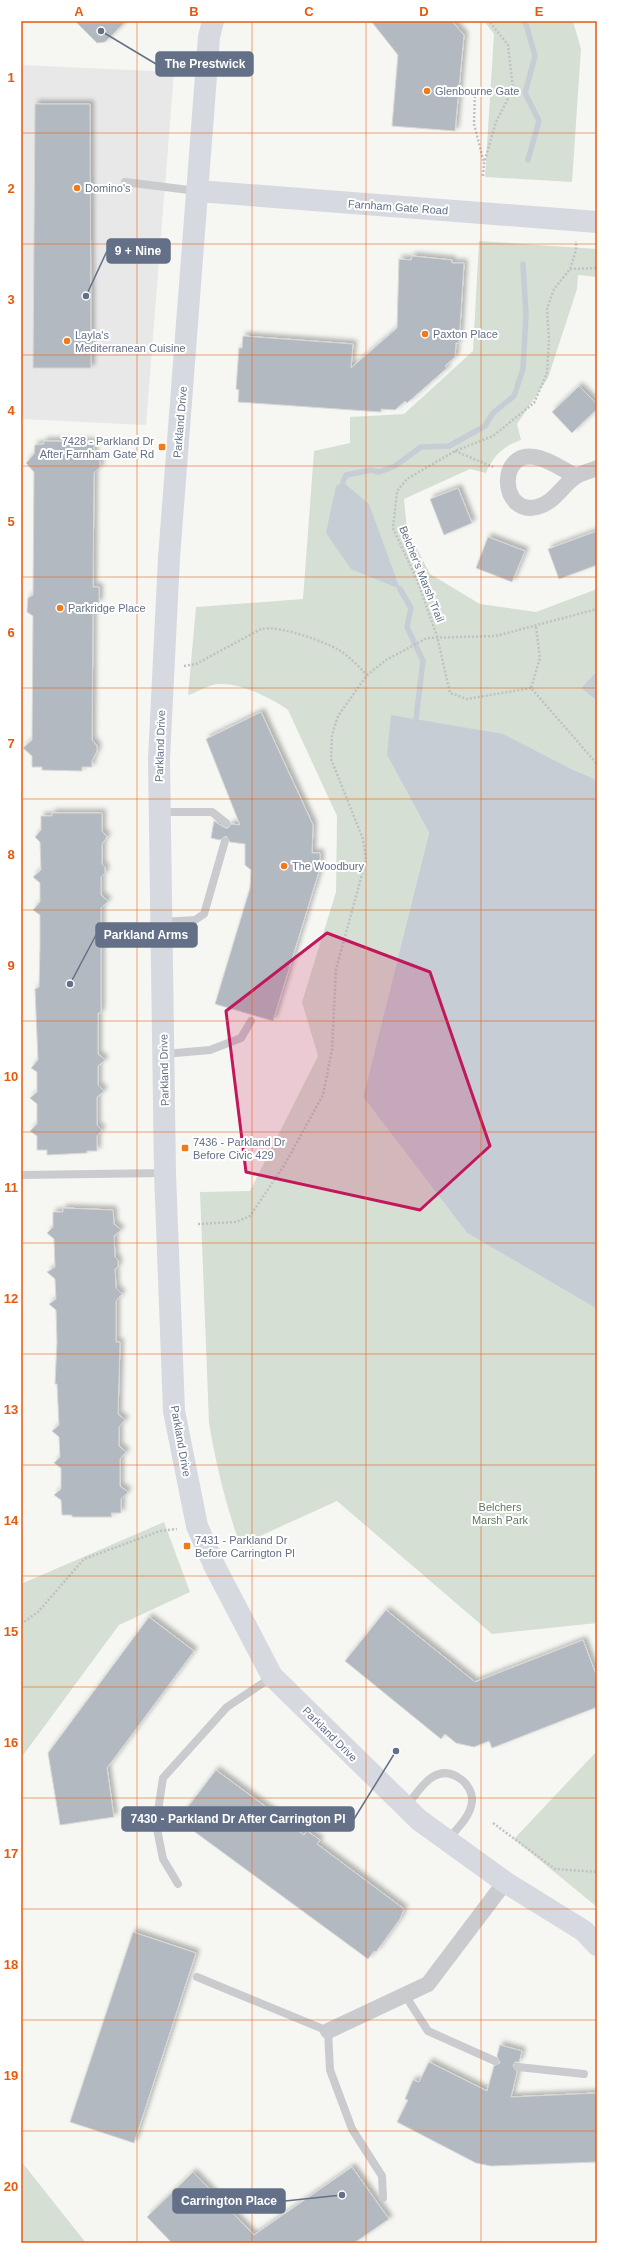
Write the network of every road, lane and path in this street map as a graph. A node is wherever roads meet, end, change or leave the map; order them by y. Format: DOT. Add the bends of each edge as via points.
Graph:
graph roads {
  1 [pos="212,21"];
  2 [pos="489,21"];
  3 [pos="474,88"];
  4 [pos="484,163"];
  5 [pos="483,176"];
  6 [pos="125,182"];
  7 [pos="198,191"];
  8 [pos="597,222"];
  9 [pos="576,242"];
  10 [pos="597,268"];
  11 [pos="570,269"];
  12 [pos="455,451"];
  13 [pos="597,468"];
  14 [pos="508,473"];
  15 [pos="576,476"];
  16 [pos="597,609"];
  17 [pos="536,627"];
  18 [pos="437,636"];
  19 [pos="163,670"];
  20 [pos="367,675"];
  21 [pos="531,688"];
  22 [pos="597,764"];
  23 [pos="160,812"];
  24 [pos="226,823"];
  25 [pos="225,841"];
  26 [pos="162,922"];
  27 [pos="251,1021"];
  28 [pos="164,1054"];
  29 [pos="165,1173"];
  30 [pos="21,1175"];
  31 [pos="198,1224"];
  32 [pos="197,1526"];
  33 [pos="21,1624"];
  34 [pos="272,1676"];
  35 [pos="406,1808"];
  36 [pos="493,1823"];
  37 [pos="447,1840"];
  38 [pos="597,1872"];
  39 [pos="505,1882"];
  40 [pos="178,1884"];
  41 [pos="597,1946"];
  42 [pos="197,1977"];
  43 [pos="405,1995"];
  44 [pos="328,2031"];
  45 [pos="495,2061"];
  46 [pos="518,2067"];
  47 [pos="584,2074"];
  48 [pos="383,2198"];
  1 -- 7 [label="street, Parkland Drive"];
  2 -- 4 [label="path" via="508,46 514,89 496,122"];
  3 -- 4 [label="path" via="474,124"];
  4 -- 5 [label="path"];
  6 -- 7 [label="lane"];
  7 -- 8 [label="street, Farnham Gate Road"];
  7 -- 19 [label="street, Parkland Drive" via="169,558"];
  9 -- 11 [label="path, Belcher's Marsh Trail"];
  10 -- 11 [label="path"];
  11 -- 12 [label="path, Belcher's Marsh Trail" via="554,289 546,309 549,340 547,373 534,403 494,436"];
  12 -- 14 [label="path"];
  12 -- 18 [label="path, Belcher's Marsh Trail" via="407,480 396,491 393,528 417,580"];
  13 -- 15 [label="street"];
  14 -- 15 [label="street" via="521,458 534,457"];
  14 -- 15 [label="street" via="508,491 514,500 524,507 535,508 554,498"];
  16 -- 17 [label="path, Belcher's Marsh Trail"];
  17 -- 18 [label="path, Belcher's Marsh Trail" via="496,636"];
  17 -- 21 [label="path" via="540,658"];
  18 -- 20 [label="path, Belcher's Marsh Trail" via="427,638 386,660"];
  18 -- 21 [label="path, Belcher's Marsh Trail" via="450,692 466,699"];
  19 -- 20 [label="path" via="196,664 261,629 268,628 306,637 340,650"];
  19 -- 23 [label="street, Parkland Drive" via="159,759"];
  20 -- 31 [label="path, Belcher's Marsh Trail" via="338,716 330,750 333,765 363,839 366,860 336,969 332,1050 323,1096 285,1164 250,1216 236,1222"];
  21 -- 22 [label="path"];
  23 -- 24 [label="lane" via="212,812"];
  23 -- 26 [label="street, Parkland Drive"];
  25 -- 26 [label="lane" via="204,914 195,920"];
  26 -- 28 [label="street, Parkland Drive"];
  27 -- 28 [label="lane" via="240,1038 210,1050"];
  28 -- 29 [label="street, Parkland Drive"];
  29 -- 30 [label="lane"];
  29 -- 32 [label="street, Parkland Drive" via="174,1411"];
  32 -- 33 [label="path" via="160,1531 84,1559 38,1612"];
  32 -- 34 [label="street, Parkland Drive" via="215,1567"];
  34 -- 35 [label="street, Parkland Drive"];
  34 -- 40 [label="lane" via="227,1707 163,1778 156,1824 163,1859"];
  35 -- 37 [label="street, Parkland Drive" via="418,1820"];
  35 -- 37 [label="lane" via="423,1785 438,1774 454,1774 468,1785 473,1801 465,1819"];
  36 -- 38 [label="path" via="554,1869"];
  37 -- 39 [label="street, Parkland Drive"];
  39 -- 41 [label="street, Parkland Drive" via="584,1931"];
  39 -- 43 [label="street" via="428,1984"];
  42 -- 44 [label="lane"];
  43 -- 44 [label="street"];
  43 -- 45 [label="lane" via="428,2031"];
  44 -- 48 [label="lane" via="330,2070 352,2129 382,2176"];
  46 -- 47 [label="lane"];
}
